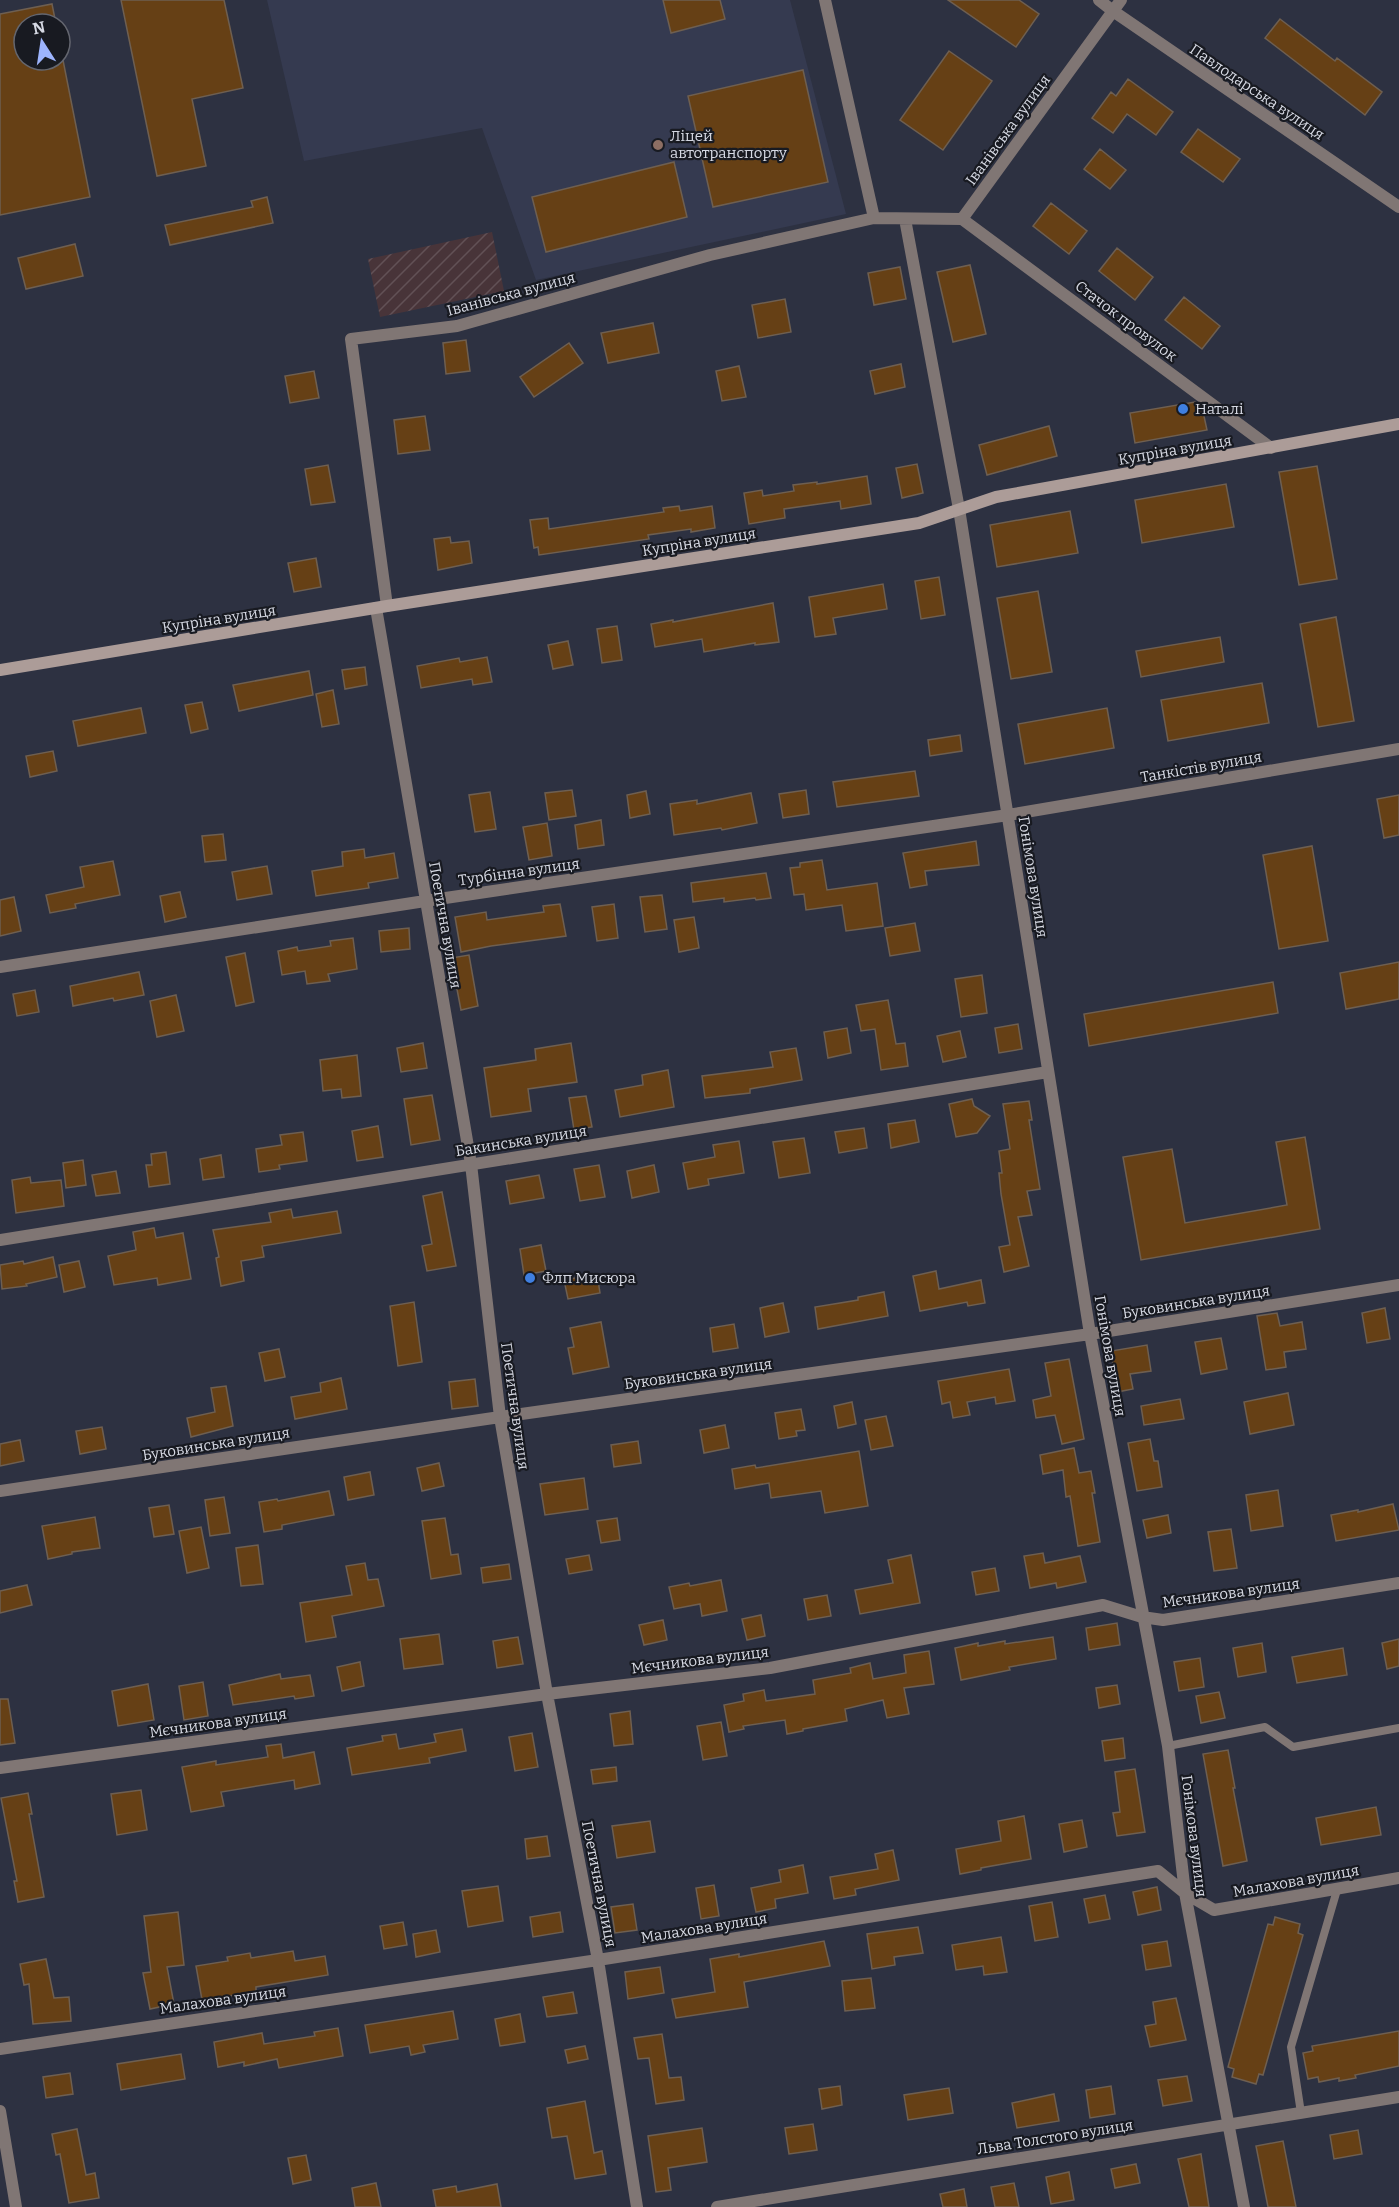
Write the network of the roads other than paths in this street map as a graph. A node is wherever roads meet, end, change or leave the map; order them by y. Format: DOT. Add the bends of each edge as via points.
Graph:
graph roads {
  1 [pos="825,0"];
  2 [pos="1099,0"];
  3 [pos="1121,0"];
  4 [pos="1113,11"];
  5 [pos="1399,207"];
  6 [pos="874,218"];
  7 [pos="905,219"];
  8 [pos="962,219"];
  9 [pos="1399,424"];
  10 [pos="1271,448"];
  11 [pos="959,509"];
  12 [pos="381,607"];
  13 [pos="0,670"];
  14 [pos="1399,749"];
  15 [pos="1008,815"];
  16 [pos="425,901"];
  17 [pos="0,967"];
  18 [pos="1048,1072"];
  19 [pos="471,1164"];
  20 [pos="0,1240"];
  21 [pos="1399,1285"];
  22 [pos="1090,1334"];
  23 [pos="500,1417"];
  24 [pos="0,1491"];
  25 [pos="1399,1583"];
  26 [pos="1142,1617"];
  27 [pos="547,1694"];
  28 [pos="1399,1728"];
  29 [pos="1168,1746"];
  30 [pos="0,1768"];
  31 [pos="1399,1878"];
  32 [pos="1337,1890"];
  33 [pos="1185,1893"];
  34 [pos="598,1960"];
  35 [pos="0,2049"];
  36 [pos="1399,2097"];
  37 [pos="0,2111"];
  38 [pos="1301,2114"];
  39 [pos="1230,2124"];
  40 [pos="16,2207"];
  41 [pos="637,2207"];
  42 [pos="717,2207"];
  43 [pos="1244,2207"];
  1 -- 6 [label="street"];
  2 -- 4 [label="street, Павлодарська вулиця"];
  3 -- 4 [label="street, Іванівська вулиця"];
  4 -- 5 [label="street, Павлодарська вулиця"];
  4 -- 8 [label="street, Іванівська вулиця"];
  6 -- 7 [label="street, Іванівська вулиця"];
  6 -- 12 [label="street, Іванівська вулиця" via="710,255 457,326 351,339"];
  7 -- 8 [label="street, Іванівська вулиця"];
  7 -- 11 [label="street"];
  8 -- 10 [label="street, Стачок провулок"];
  9 -- 10 [label="main road, Купріна вулиця"];
  10 -- 11 [label="main road, Купріна вулиця" via="996,497"];
  11 -- 12 [label="main road, Купріна вулиця" via="919,523"];
  11 -- 15 [label="street, Гонімова вулиця"];
  12 -- 13 [label="main road, Купріна вулиця"];
  12 -- 16 [label="street, Поетична вулиця"];
  14 -- 15 [label="street, Танкістів вулиця"];
  15 -- 16 [label="street, Турбінна вулиця"];
  15 -- 18 [label="street, Гонімова вулиця"];
  16 -- 17 [label="street, Турбінна вулиця"];
  16 -- 19 [label="street, Поетична вулиця"];
  18 -- 19 [label="street, Бакинська вулиця"];
  18 -- 22 [label="street, Гонімова вулиця"];
  19 -- 20 [label="street, Бакинська вулиця"];
  19 -- 23 [label="street, Поетична вулиця"];
  21 -- 22 [label="street, Буковинська вулиця"];
  22 -- 23 [label="street, Буковинська вулиця"];
  22 -- 26 [label="street, Гонімова вулиця"];
  23 -- 24 [label="street, Буковинська вулиця"];
  23 -- 27 [label="street, Поетична вулиця"];
  25 -- 26 [label="street, Мєчникова вулиця" via="1163,1620"];
  26 -- 27 [label="street, Мєчникова вулиця" via="1103,1605 770,1668"];
  26 -- 29 [label="street, Гонімова вулиця"];
  27 -- 30 [label="street, Мєчникова вулиця"];
  27 -- 34 [label="street, Поетична вулиця"];
  28 -- 29 [label="lane" via="1293,1747 1265,1727"];
  29 -- 33 [label="street, Гонімова вулиця"];
  31 -- 32 [label="street, Малахова вулиця"];
  32 -- 33 [label="street, Малахова вулиця" via="1214,1910"];
  32 -- 38 [label="lane" via="1291,2047"];
  33 -- 34 [label="street, Малахова вулиця" via="1158,1871"];
  33 -- 39 [label="street, Гонімова вулиця"];
  34 -- 35 [label="street, Малахова вулиця"];
  34 -- 41 [label="street, Поетична вулиця"];
  36 -- 38 [label="street, Льва Толстого вулиця"];
  37 -- 40 [label="street"];
  38 -- 39 [label="street, Льва Толстого вулиця"];
  39 -- 42 [label="street, Льва Толстого вулиця"];
  39 -- 43 [label="street, Гонімова вулиця"];
}
